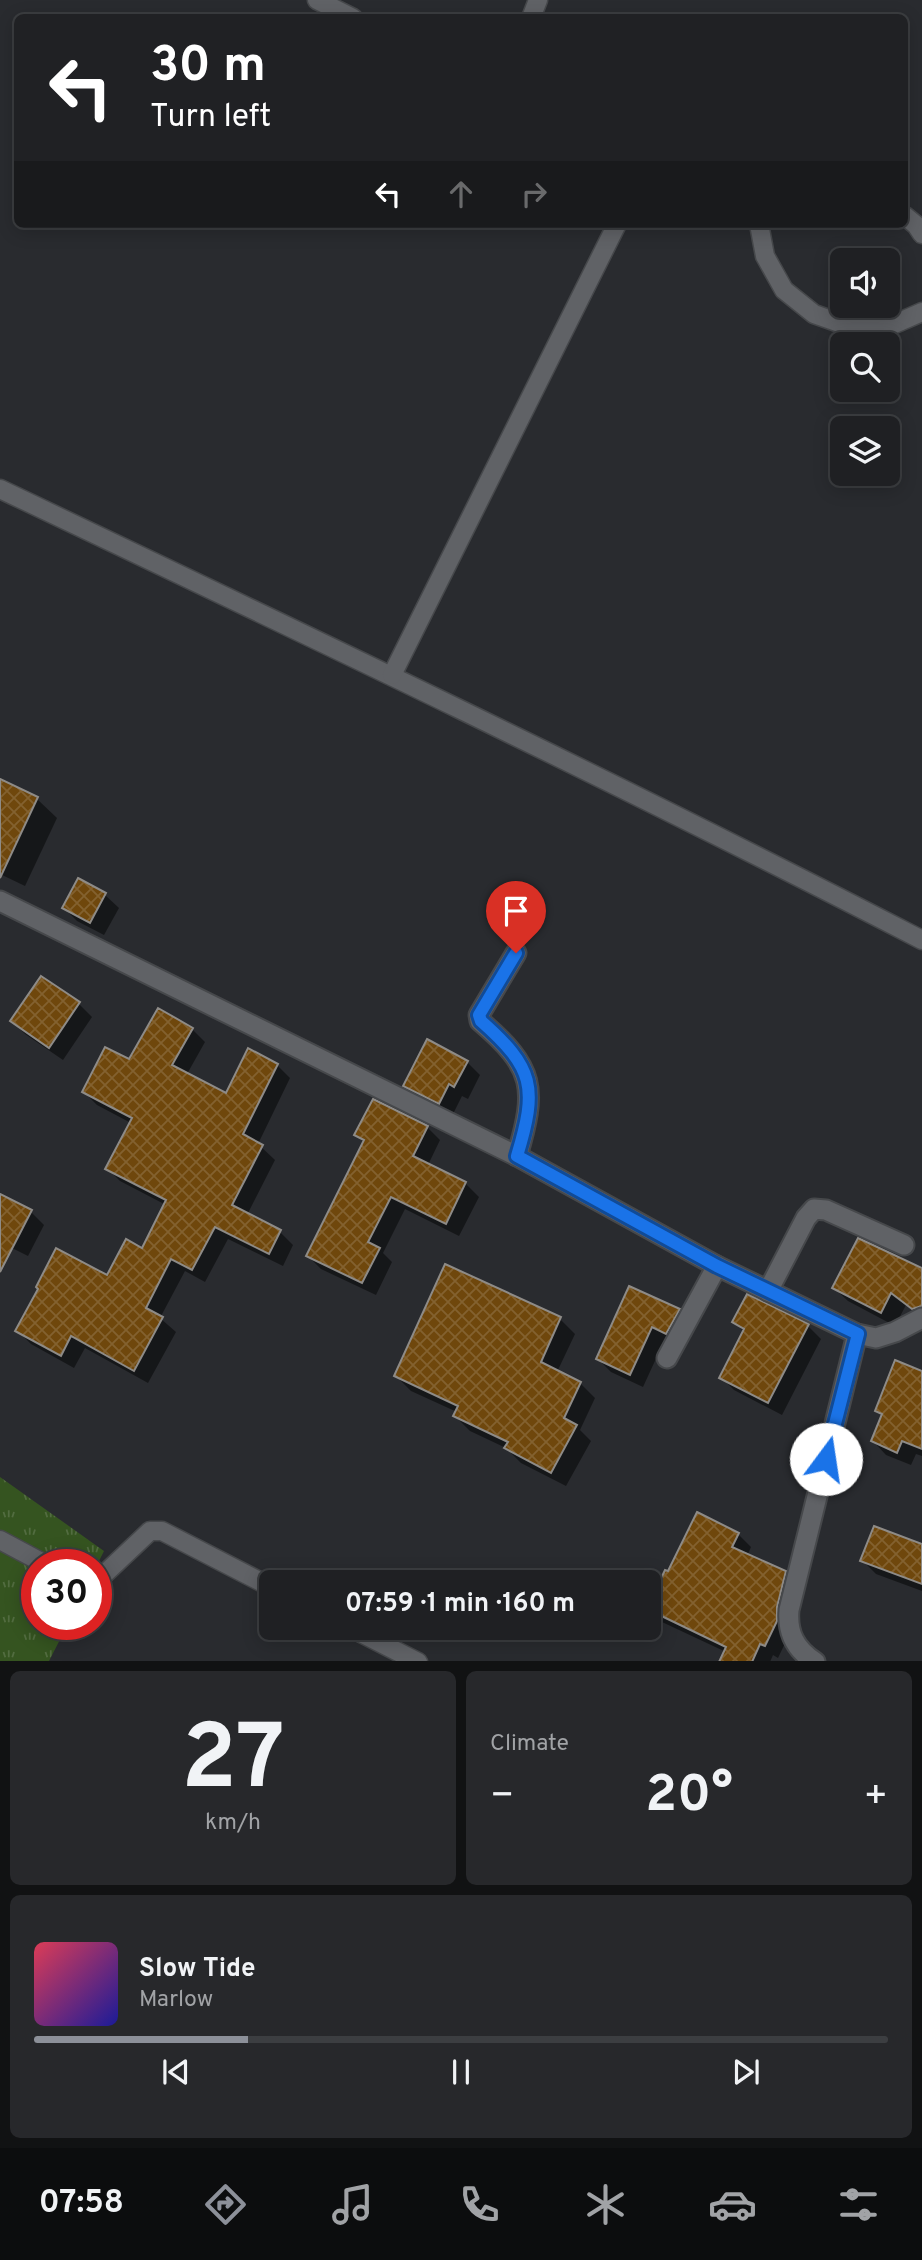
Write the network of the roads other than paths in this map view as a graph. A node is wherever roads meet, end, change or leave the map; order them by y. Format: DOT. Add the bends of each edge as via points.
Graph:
graph roads {
  1 [pos="317,0"];
  2 [pos="345,14"];
  3 [pos="908,218"];
  4 [pos="615,228"];
  5 [pos="760,228"];
  6 [pos="922,234"];
  7 [pos="922,312"];
  8 [pos="0,489"];
  9 [pos="392,675"];
  10 [pos="0,901"];
  11 [pos="922,940"];
  12 [pos="516,953"];
  13 [pos="517,1156"];
  14 [pos="904,1245"];
  15 [pos="717,1266"];
  16 [pos="768,1291"];
  17 [pos="922,1318"];
  18 [pos="858,1334"];
  19 [pos="667,1358"];
  20 [pos="0,1540"];
  21 [pos="21,1551"];
  22 [pos="112,1567"];
  23 [pos="259,1581"];
  24 [pos="375,1640"];
  25 [pos="418,1661"];
  26 [pos="815,1661"];
  1 -- 2 [label="lane"];
  3 -- 6 [label="lane"];
  4 -- 9 [label="lane"];
  5 -- 7 [label="lane" via="765,256 784,290 814,314 851,327 890,326"];
  8 -- 9 [label="lane"];
  9 -- 11 [label="lane"];
  10 -- 13 [label="street"];
  12 -- 13 [label="street" via="479,1015 508,1046 527,1079 527,1123"];
  13 -- 15 [label="street"];
  14 -- 16 [label="street" via="826,1210 814,1209"];
  15 -- 16 [label="street"];
  15 -- 19 [label="street"];
  16 -- 18 [label="street"];
  17 -- 18 [label="street" via="876,1338"];
  18 -- 26 [label="street" via="789,1610 792,1639"];
  20 -- 21 [label="lane"];
  22 -- 23 [label="lane" via="150,1531 162,1531"];
  24 -- 25 [label="lane"];
}
